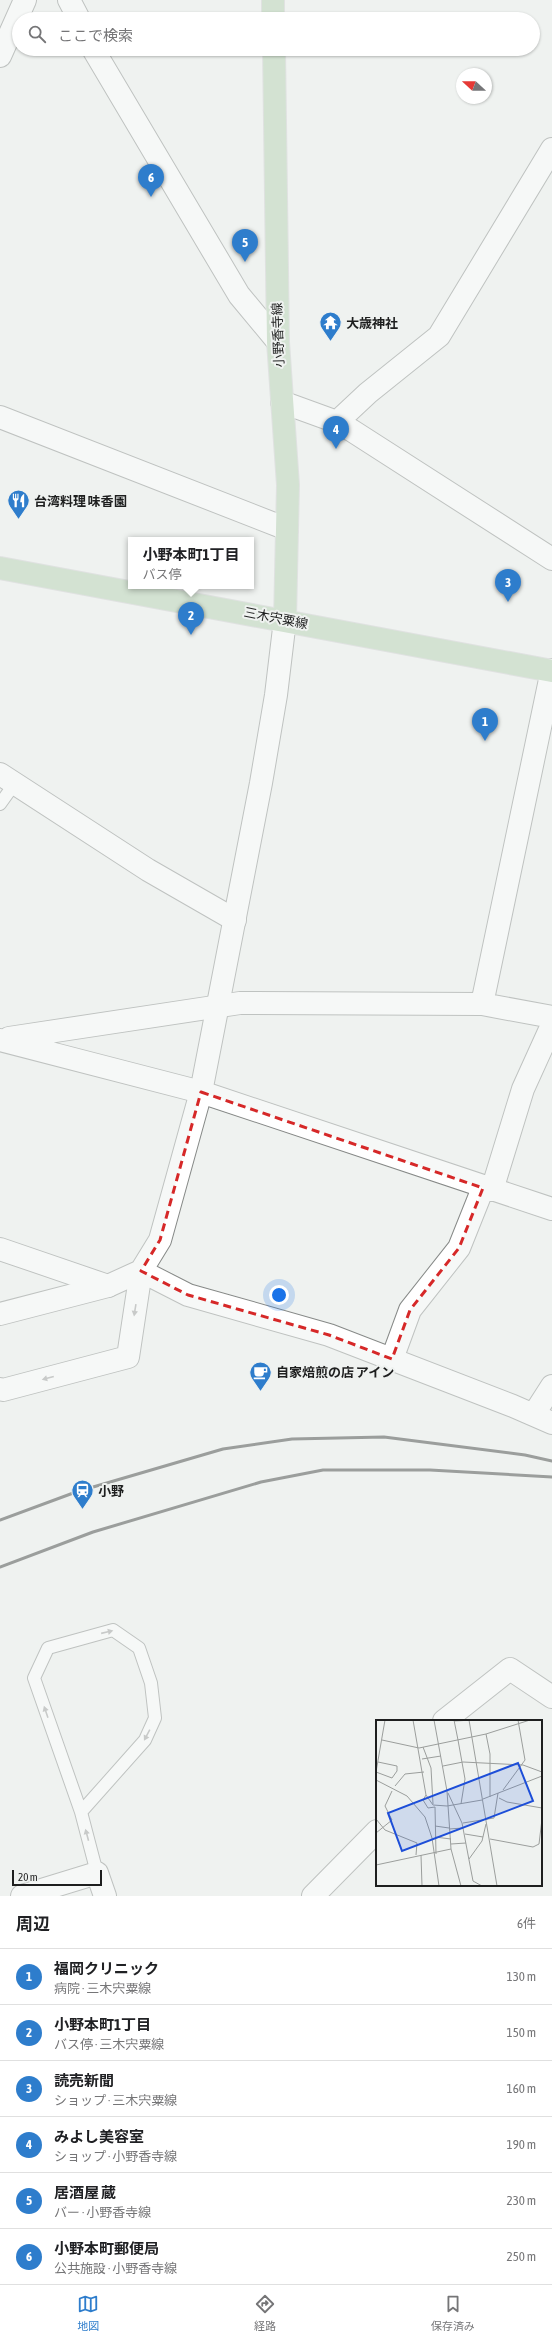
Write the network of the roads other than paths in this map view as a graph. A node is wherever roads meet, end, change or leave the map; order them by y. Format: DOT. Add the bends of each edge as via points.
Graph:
graph roads {
  1 [pos="25,0"];
  2 [pos="69,0"];
  3 [pos="273,0"];
  4 [pos="20,12"];
  5 [pos="75,12"];
  6 [pos="273,12"];
  7 [pos="12,29"];
  8 [pos="0,56"];
  9 [pos="97,56"];
  10 [pos="274,56"];
  11 [pos="552,150"];
  12 [pos="278,342"];
  13 [pos="282,402"];
  14 [pos="0,417"];
  15 [pos="337,422"];
  16 [pos="287,529"];
  17 [pos="552,559"];
  18 [pos="0,568"];
  19 [pos="285,620"];
  20 [pos="552,671"];
  21 [pos="8,779"];
  22 [pos="0,804"];
  23 [pos="235,920"];
  24 [pos="482,1004"];
  25 [pos="217,1006"];
  26 [pos="552,1017"];
  27 [pos="552,1025"];
  28 [pos="0,1040"];
  29 [pos="202,1092"];
  30 [pos="488,1189"];
  31 [pos="552,1209"];
  32 [pos="0,1249"];
  33 [pos="141,1271"];
  34 [pos="108,1286"];
  35 [pos="0,1314"];
  36 [pos="392,1359"];
  37 [pos="552,1386"];
  38 [pos="0,1389"];
  39 [pos="543,1419"];
  40 [pos="552,1697"];
  41 [pos="445,1720"];
  42 [pos="81,1812"];
  43 [pos="376,1832"];
  44 [pos="97,1873"];
  45 [pos="22,1896"];
  46 [pos="105,1896"];
  47 [pos="313,1896"];
  1 -- 4 [label="street"];
  2 -- 5 [label="street"];
  3 -- 6 [label="main road"];
  7 -- 8 [label="street"];
  9 -- 12 [label="street" via="239,295"];
  10 -- 12 [label="main road, 小野香寺線"];
  11 -- 15 [label="street" via="439,336 368,393"];
  12 -- 13 [label="main road, 小野香寺線"];
  13 -- 15 [label="street"];
  13 -- 16 [label="main road, 小野香寺線" via="288,485"];
  14 -- 16 [label="street"];
  15 -- 17 [label="street"];
  16 -- 19 [label="main road, 小野香寺線"];
  18 -- 19 [label="main road, 三木宍粟線"];
  19 -- 20 [label="main road, 三木宍粟線"];
  19 -- 23 [label="street" via="276,695"];
  20 -- 24 [label="street"];
  21 -- 22 [label="lane"];
  21 -- 23 [label="street" via="148,870"];
  23 -- 25 [label="street"];
  24 -- 25 [label="street"];
  24 -- 26 [label="street"];
  25 -- 28 [label="street"];
  25 -- 29 [label="street"];
  27 -- 30 [label="street" via="523,1089"];
  28 -- 29 [label="street"];
  29 -- 30 [label="street"];
  29 -- 33 [label="street" via="160,1240"];
  30 -- 31 [label="street"];
  30 -- 36 [label="street" via="459,1248 410,1310"];
  32 -- 34 [label="street"];
  33 -- 34 [label="street"];
  33 -- 36 [label="street" via="188,1295 329,1335"];
  33 -- 38 [label="street, one-way" via="128,1357"];
  34 -- 35 [label="street"];
  36 -- 39 [label="street"];
  37 -- 39 [label="street"];
  40 -- 41 [label="street" via="510,1669"];
  42 -- 42 [label="lane, one-way" via="34,1678 48,1648 113,1630 139,1648 151,1683 155,1718 145,1740"];
  44 -- 42 [label="lane, one-way"];
  43 -- 47 [label="street"];
  44 -- 45 [label="street"];
  44 -- 46 [label="street"];
}
